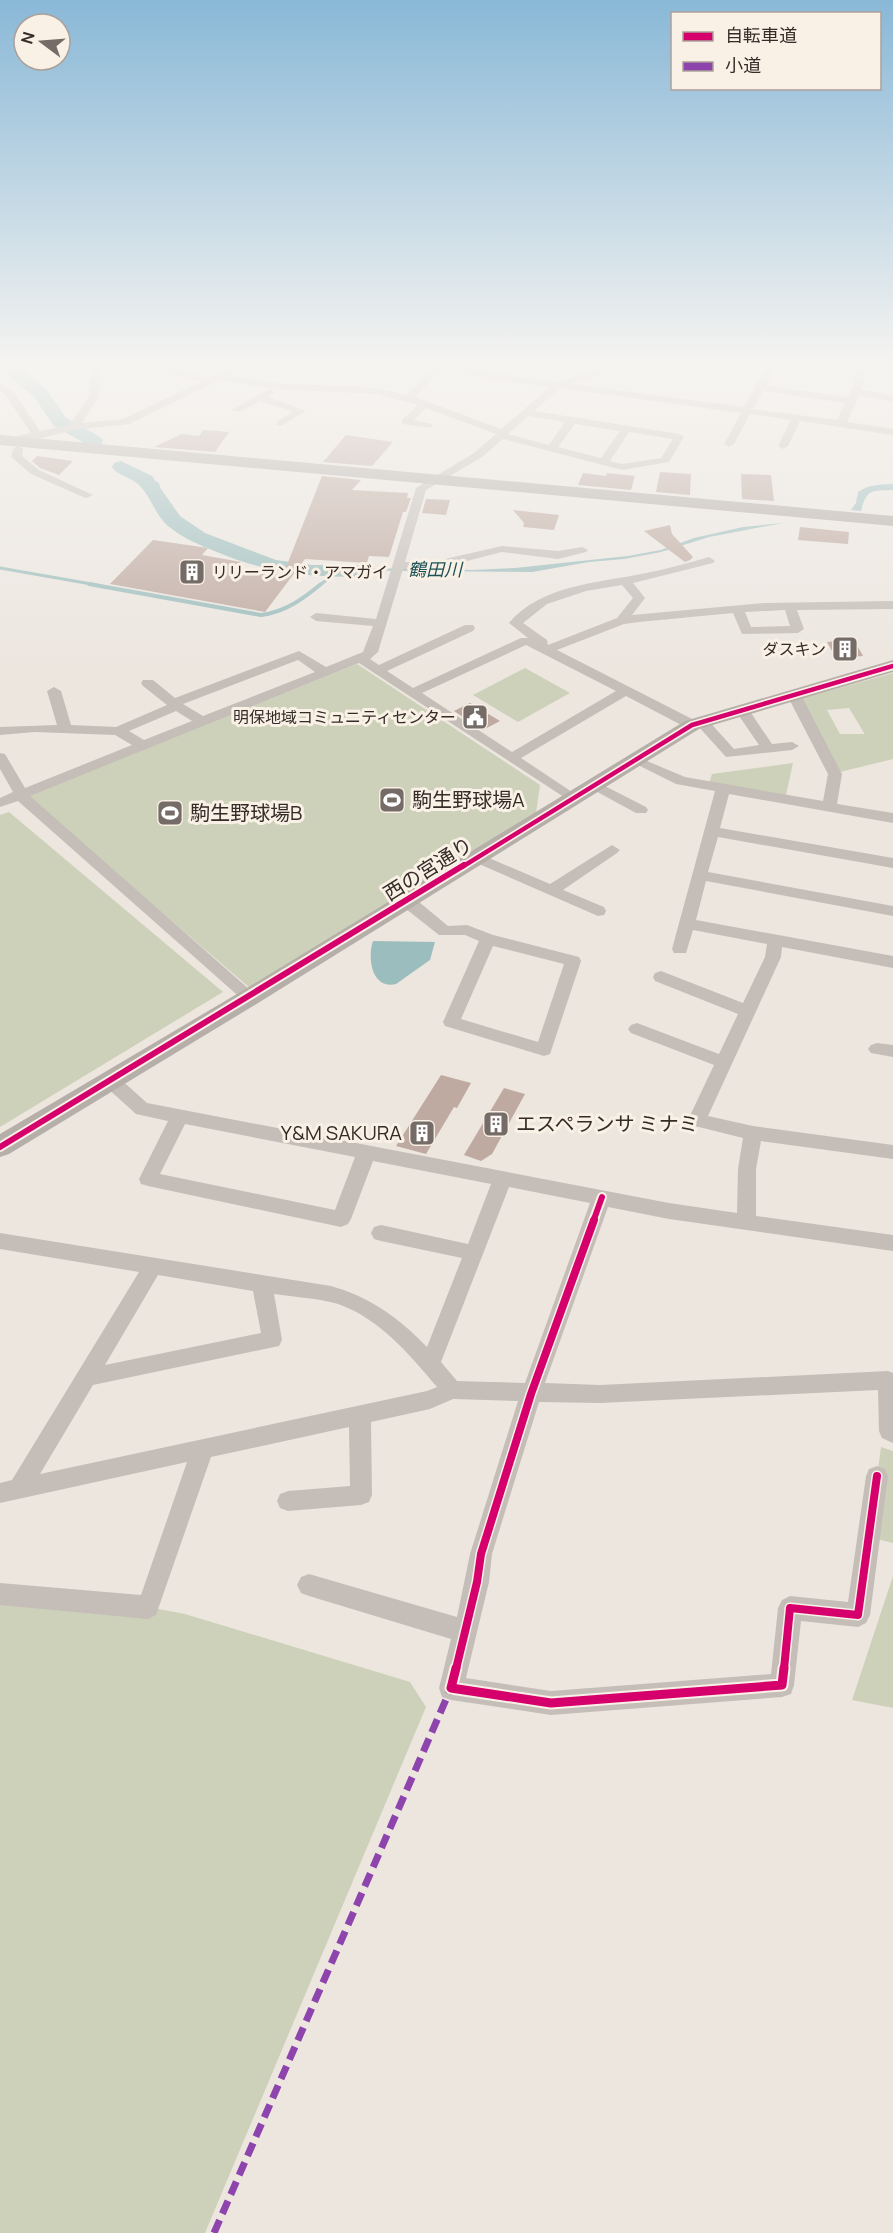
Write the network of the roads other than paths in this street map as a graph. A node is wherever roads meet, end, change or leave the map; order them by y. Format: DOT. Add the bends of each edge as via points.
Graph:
graph roads {
  1 [pos="28,466"];
  2 [pos="253,466"];
  3 [pos="459,466"];
  4 [pos="430,482"];
  5 [pos="87,495"];
  6 [pos="893,521"];
  7 [pos="893,527"];
  8 [pos="518,537"];
  9 [pos="513,550"];
  10 [pos="582,550"];
  11 [pos="709,561"];
  12 [pos="396,569"];
  13 [pos="625,581"];
  14 [pos="893,605"];
  15 [pos="790,607"];
  16 [pos="738,609"];
  17 [pos="316,617"];
  18 [pos="621,621"];
  19 [pos="381,623"];
  20 [pos="469,628"];
  21 [pos="548,649"];
  22 [pos="361,659"];
  23 [pos="893,666"];
  24 [pos="378,670"];
  25 [pos="325,673"];
  26 [pos="148,682"];
  27 [pos="54,691"];
  28 [pos="626,692"];
  29 [pos="412,693"];
  30 [pos="794,695"];
  31 [pos="175,704"];
  32 [pos="742,710"];
  33 [pos="203,722"];
  34 [pos="697,724"];
  35 [pos="65,728"];
  36 [pos="0,731"];
  37 [pos="118,731"];
  38 [pos="144,746"];
  39 [pos="792,746"];
  40 [pos="768,748"];
  41 [pos="0,757"];
  42 [pos="512,758"];
  43 [pos="635,760"];
  44 [pos="595,785"];
  45 [pos="723,789"];
  46 [pos="22,795"];
  47 [pos="573,799"];
  48 [pos="0,804"];
  49 [pos="829,807"];
  50 [pos="642,810"];
  51 [pos="893,818"];
  52 [pos="710,831"];
  53 [pos="612,850"];
  54 [pos="477,858"];
  55 [pos="893,863"];
  56 [pos="699,875"];
  57 [pos="551,890"];
  58 [pos="407,901"];
  59 [pos="598,911"];
  60 [pos="893,911"];
  61 [pos="686,923"];
  62 [pos="488,939"];
  63 [pos="775,940"];
  64 [pos="680,949"];
  65 [pos="893,962"];
  66 [pos="661,977"];
  67 [pos="250,997"];
  68 [pos="748,1011"];
  69 [pos="637,1029"];
  70 [pos="724,1063"];
  71 [pos="111,1081"];
  72 [pos="179,1117"];
  73 [pos="753,1133"];
  74 [pos="0,1147"];
  75 [pos="367,1151"];
  76 [pos="893,1152"];
  77 [pos="503,1178"];
  78 [pos="602,1197"];
  79 [pos="746,1221"];
  80 [pos="381,1233"];
  81 [pos="0,1241"];
  82 [pos="893,1243"];
  83 [pos="474,1253"];
  84 [pos="153,1266"];
  85 [pos="262,1284"];
  86 [pos="430,1365"];
  87 [pos="84,1378"];
  88 [pos="891,1380"];
  89 [pos="452,1390"];
  90 [pos="531,1394"];
  91 [pos="360,1415"];
  92 [pos="893,1433"];
  93 [pos="203,1449"];
  94 [pos="877,1476"];
  95 [pos="9,1491"];
  96 [pos="288,1501"];
  97 [pos="309,1585"];
  98 [pos="0,1594"];
  99 [pos="465,1631"];
  1 -- 5 [label="street"];
  2 -- 4 [label="main road"];
  3 -- 4 [label="street"];
  4 -- 6 [label="main road"];
  4 -- 7 [label="main road"];
  4 -- 12 [label="street" via="419,490"];
  8 -- 9 [label="street"];
  9 -- 10 [label="street" via="558,555 567,548"];
  9 -- 12 [label="street"];
  11 -- 13 [label="street"];
  12 -- 19 [label="street"];
  13 -- 18 [label="street" via="639,598"];
  13 -- 21 [label="street" via="584,588 543,602 515,623"];
  14 -- 15 [label="street"];
  15 -- 16 [label="street"];
  15 -- 16 [label="street" via="798,629 746,631"];
  16 -- 18 [label="street"];
  17 -- 19 [label="street"];
  18 -- 21 [label="street"];
  19 -- 22 [label="street" via="372,652"];
  20 -- 24 [label="street"];
  21 -- 28 [label="street"];
  21 -- 29 [label="street" via="525,641"];
  22 -- 24 [label="street"];
  22 -- 25 [label="street"];
  23 -- 30 [label="street, 西の宮通り"];
  24 -- 29 [label="street"];
  25 -- 31 [label="street" via="298,655"];
  25 -- 33 [label="street"];
  26 -- 31 [label="street"];
  27 -- 35 [label="street"];
  28 -- 34 [label="street"];
  28 -- 42 [label="street"];
  29 -- 42 [label="street"];
  30 -- 32 [label="street, 西の宮通り"];
  30 -- 49 [label="street" via="835,774"];
  31 -- 33 [label="street"];
  31 -- 37 [label="street"];
  32 -- 34 [label="street, 西の宮通り"];
  32 -- 40 [label="street"];
  33 -- 38 [label="street"];
  34 -- 40 [label="street" via="731,754"];
  34 -- 43 [label="street, 西の宮通り"];
  35 -- 36 [label="street"];
  35 -- 37 [label="street"];
  37 -- 38 [label="street"];
  38 -- 46 [label="street"];
  39 -- 40 [label="street"];
  41 -- 46 [label="street"];
  42 -- 47 [label="street"];
  43 -- 44 [label="street, 西の宮通り"];
  43 -- 45 [label="street" via="681,782"];
  44 -- 47 [label="street, 西の宮通り"];
  44 -- 50 [label="street"];
  45 -- 49 [label="street"];
  45 -- 52 [label="street"];
  46 -- 48 [label="street"];
  46 -- 67 [label="street"];
  47 -- 54 [label="street, 西の宮通り"];
  49 -- 51 [label="street"];
  52 -- 55 [label="street"];
  52 -- 56 [label="street"];
  53 -- 57 [label="street"];
  54 -- 57 [label="street"];
  54 -- 58 [label="street, 西の宮通り"];
  56 -- 60 [label="street"];
  56 -- 61 [label="street"];
  57 -- 59 [label="street"];
  58 -- 62 [label="street" via="445,931 467,930"];
  58 -- 67 [label="street, 西の宮通り"];
  61 -- 63 [label="street"];
  61 -- 64 [label="street"];
  62 -- 62 [label="street" via="451,1022 543,1050 573,961"];
  63 -- 65 [label="street"];
  63 -- 68 [label="street" via="773,957"];
  66 -- 68 [label="street"];
  67 -- 71 [label="street, 西の宮通り"];
  68 -- 70 [label="street"];
  69 -- 70 [label="street"];
  70 -- 73 [label="street" via="697,1120"];
  71 -- 72 [label="street" via="142,1109"];
  71 -- 74 [label="street, 西の宮通り"];
  72 -- 75 [label="street"];
  72 -- 75 [label="street" via="148,1179 341,1219"];
  73 -- 76 [label="street"];
  73 -- 79 [label="street" via="747,1169"];
  75 -- 77 [label="street"];
  77 -- 78 [label="street"];
  77 -- 83 [label="street"];
  78 -- 79 [label="street"];
  78 -- 90 [label="street"];
  79 -- 82 [label="street"];
  80 -- 83 [label="street"];
  81 -- 84 [label="street"];
  83 -- 86 [label="street"];
  84 -- 85 [label="street"];
  84 -- 87 [label="street"];
  85 -- 86 [label="street" via="316,1291 354,1302 383,1320"];
  85 -- 87 [label="street" via="272,1340"];
  86 -- 89 [label="street"];
  87 -- 95 [label="street"];
  88 -- 90 [label="street"];
  88 -- 92 [label="street"];
  89 -- 90 [label="street"];
  89 -- 91 [label="street" via="430,1400"];
  90 -- 99 [label="street" via="481,1554"];
  91 -- 93 [label="street"];
  91 -- 96 [label="street" via="361,1495"];
  93 -- 95 [label="street"];
  93 -- 98 [label="street" via="148,1607"];
  94 -- 99 [label="street" via="858,1615 790,1608 782,1685 551,1703 451,1688"];
  97 -- 99 [label="street"];
}
